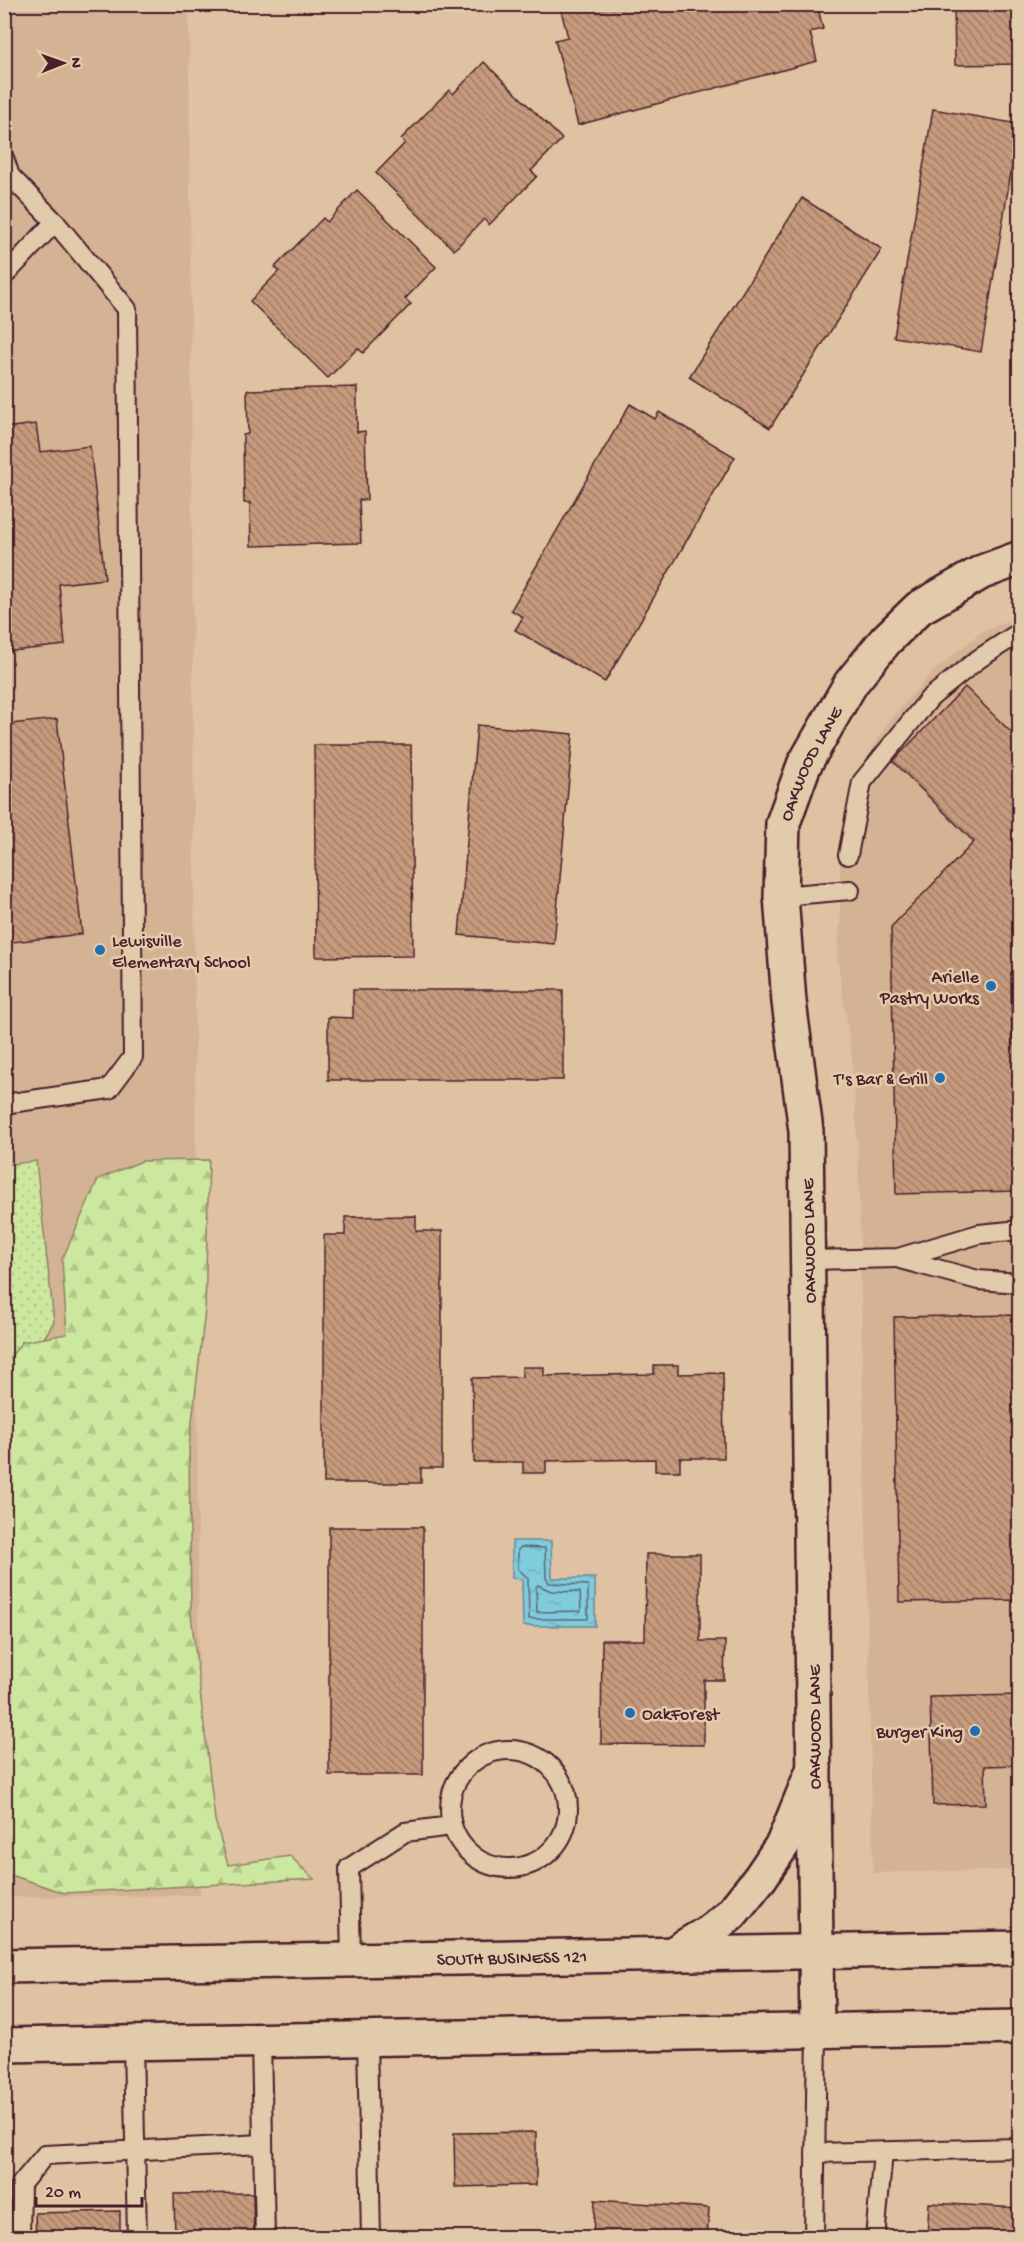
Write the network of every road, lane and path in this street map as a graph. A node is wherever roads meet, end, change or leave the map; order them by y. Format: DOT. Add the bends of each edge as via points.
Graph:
graph roads {
  1 [pos="4,158"];
  2 [pos="55,222"];
  3 [pos="4,276"];
  4 [pos="1020,558"];
  5 [pos="1020,633"];
  6 [pos="848,855"];
  7 [pos="850,890"];
  8 [pos="781,896"];
  9 [pos="4,1104"];
  10 [pos="1020,1230"];
  11 [pos="898,1258"];
  12 [pos="809,1260"];
  13 [pos="1020,1283"];
  14 [pos="814,1768"];
  15 [pos="451,1826"];
  16 [pos="1020,1948"];
  17 [pos="816,1952"];
  18 [pos="674,1953"];
  19 [pos="351,1960"];
  20 [pos="4,1966"];
  21 [pos="1020,2027"];
  22 [pos="817,2031"];
  23 [pos="367,2039"];
  24 [pos="261,2041"];
  25 [pos="133,2043"];
  26 [pos="4,2045"];
  27 [pos="263,2144"];
  28 [pos="1017,2148"];
  29 [pos="135,2151"];
  30 [pos="883,2152"];
  31 [pos="815,2153"];
  32 [pos="20,2238"];
  33 [pos="137,2238"];
  34 [pos="264,2238"];
  35 [pos="370,2238"];
  36 [pos="814,2238"];
  37 [pos="875,2238"];
  1 -- 2 [label="lane" via="10,176"];
  2 -- 3 [label="lane"];
  2 -- 9 [label="lane" via="127,309 133,1057 109,1089"];
  4 -- 8 [label="main road, OAKWOOD LANE" via="982,572 920,608 886,640 851,683 804,765 783,823"];
  5 -- 6 [label="lane" via="977,660 930,698 862,782"];
  7 -- 8 [label="lane"];
  8 -- 12 [label="main road, OAKWOOD LANE" via="789,1002 806,1131"];
  10 -- 11 [label="lane" via="979,1234"];
  11 -- 12 [label="lane"];
  11 -- 13 [label="lane" via="978,1280"];
  12 -- 14 [label="main road, OAKWOOD LANE"];
  14 -- 17 [label="main road, OAKWOOD LANE"];
  14 -- 18 [label="main road" via="783,1844 760,1878 731,1914"];
  15 -- 15 [label="lane" via="453,1787 464,1769 480,1756 499,1750 519,1750 538,1756 554,1770 564,1787 569,1807 558,1844 527,1866 490,1866 472,1857"];
  15 -- 19 [label="lane" via="405,1832 349,1868"];
  16 -- 17 [label="main road, SOUTH BUSINESS 121"];
  17 -- 18 [label="main road, SOUTH BUSINESS 121"];
  17 -- 22 [label="main road, OAKWOOD LANE"];
  18 -- 19 [label="main road, SOUTH BUSINESS 121"];
  19 -- 20 [label="main road, SOUTH BUSINESS 121"];
  21 -- 22 [label="main road"];
  22 -- 23 [label="main road"];
  22 -- 31 [label="lane"];
  23 -- 24 [label="main road"];
  23 -- 35 [label="lane"];
  24 -- 25 [label="main road"];
  24 -- 27 [label="lane"];
  25 -- 26 [label="main road"];
  25 -- 29 [label="lane"];
  27 -- 29 [label="lane"];
  27 -- 34 [label="lane"];
  28 -- 30 [label="lane"];
  29 -- 32 [label="lane" via="45,2156 21,2184"];
  29 -- 33 [label="lane"];
  30 -- 31 [label="lane"];
  30 -- 37 [label="lane"];
  31 -- 36 [label="lane"];
}
